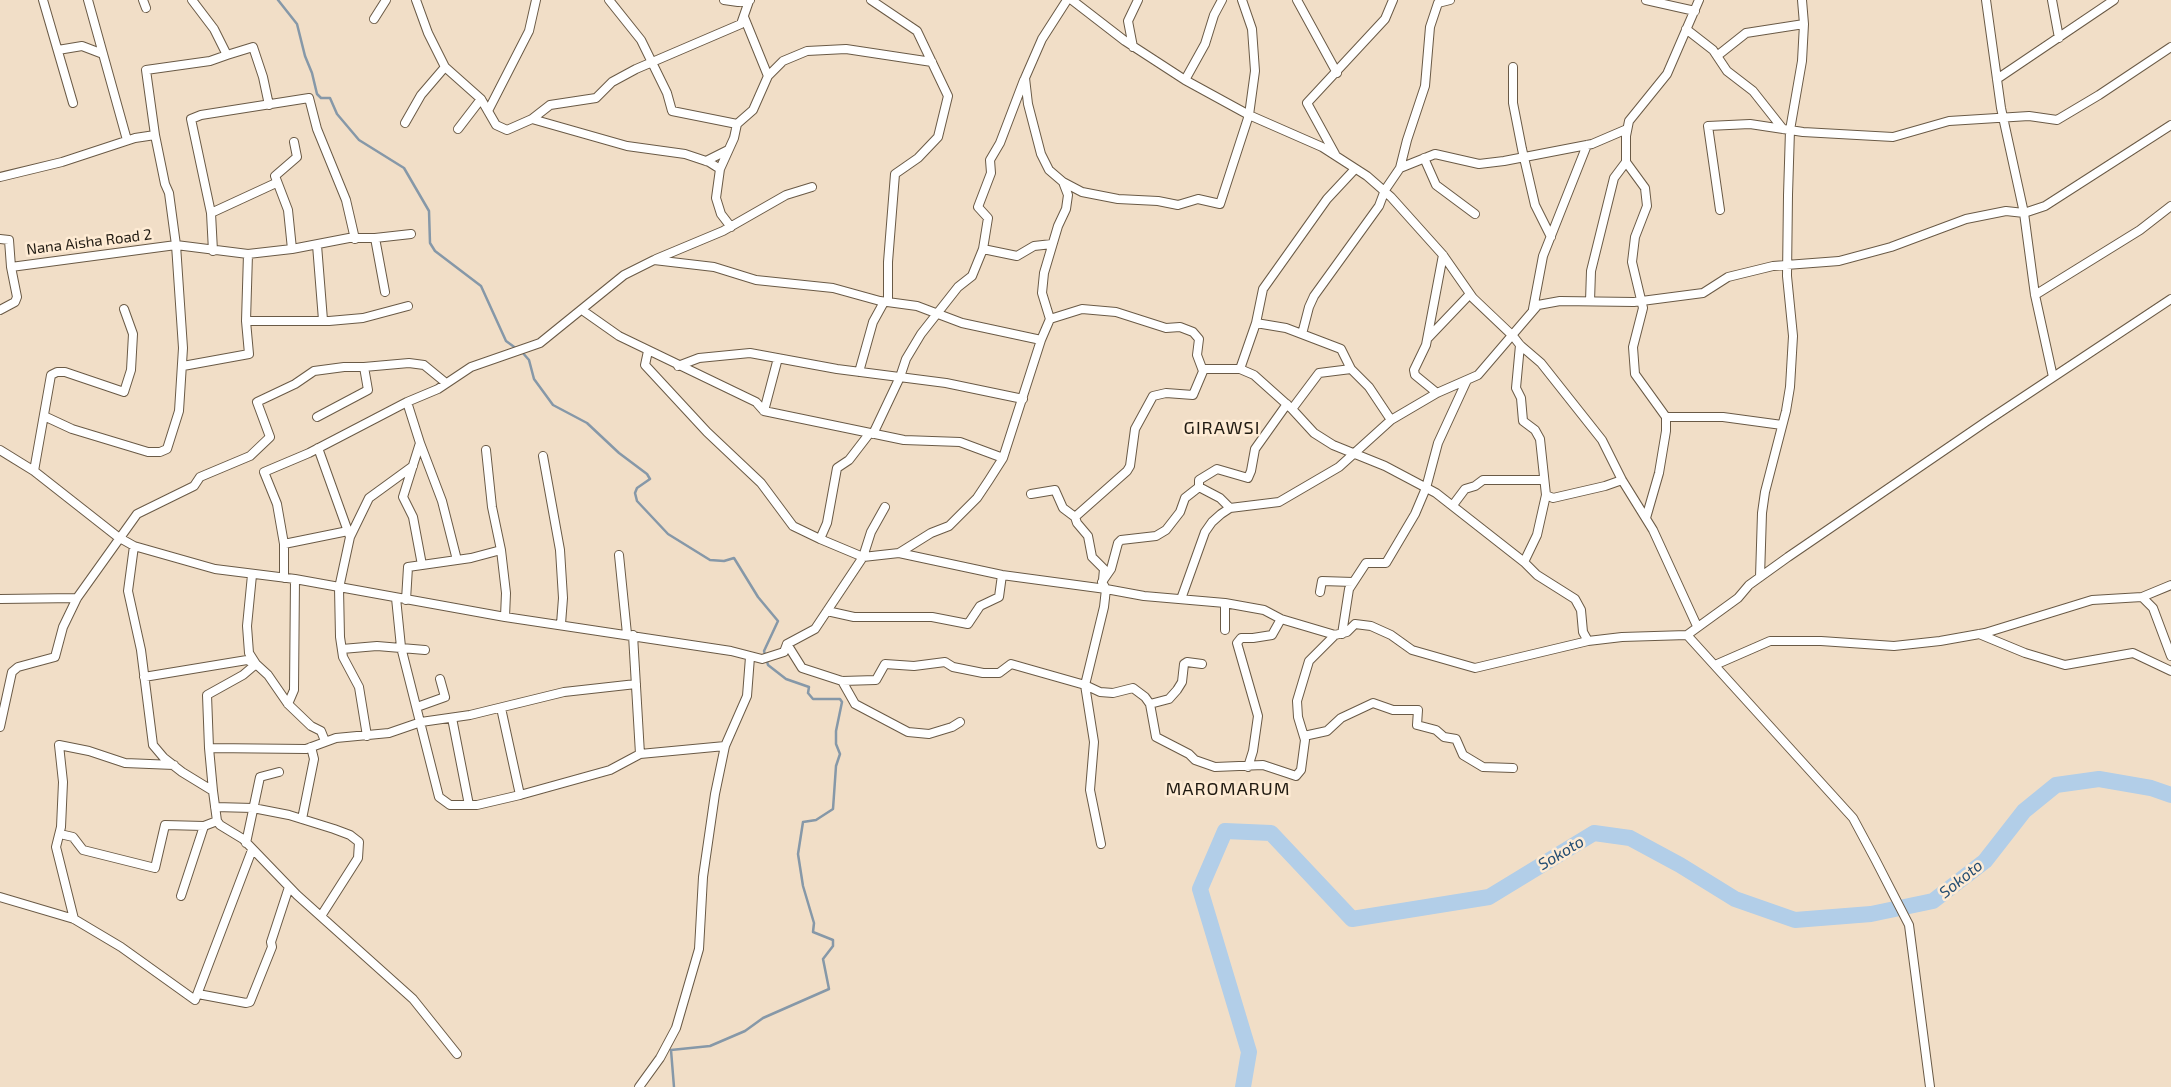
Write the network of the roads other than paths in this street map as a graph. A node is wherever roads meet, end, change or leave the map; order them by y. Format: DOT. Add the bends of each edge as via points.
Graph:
graph roads {
  1 [pos="43,0"];
  2 [pos="88,0"];
  3 [pos="192,0"];
  4 [pos="386,0"];
  5 [pos="416,0"];
  6 [pos="536,0"];
  7 [pos="608,0"];
  8 [pos="724,0"];
  9 [pos="750,0"];
  10 [pos="871,0"];
  11 [pos="1067,0"];
  12 [pos="1072,0"];
  13 [pos="1138,0"];
  14 [pos="1222,0"];
  15 [pos="1242,0"];
  16 [pos="1297,0"];
  17 [pos="1393,0"];
  18 [pos="1450,0"];
  19 [pos="1646,0"];
  20 [pos="1699,0"];
  21 [pos="1802,0"];
  22 [pos="1986,0"];
  23 [pos="2052,0"];
  24 [pos="2114,0"];
  25 [pos="1437,4"];
  26 [pos="1695,11"];
  27 [pos="744,17"];
  28 [pos="374,19"];
  29 [pos="1804,24"];
  30 [pos="1686,29"];
  31 [pos="2060,38"];
  32 [pos="1133,47"];
  33 [pos="2171,48"];
  34 [pos="58,50"];
  35 [pos="103,54"];
  36 [pos="227,55"];
  37 [pos="1717,56"];
  38 [pos="653,62"];
  39 [pos="932,62"];
  40 [pos="445,67"];
  41 [pos="1513,67"];
  42 [pos="1337,73"];
  43 [pos="768,76"];
  44 [pos="1025,78"];
  45 [pos="1997,79"];
  46 [pos="1185,80"];
  47 [pos="481,99"];
  48 [pos="73,103"];
  49 [pos="269,105"];
  50 [pos="488,111"];
  51 [pos="1249,115"];
  52 [pos="2003,117"];
  53 [pos="532,119"];
  54 [pos="405,123"];
  55 [pos="737,124"];
  56 [pos="2171,125"];
  57 [pos="1628,128"];
  58 [pos="458,129"];
  59 [pos="1786,130"];
  60 [pos="155,135"];
  61 [pos="127,140"];
  62 [pos="294,142"];
  63 [pos="1587,145"];
  64 [pos="728,150"];
  65 [pos="1336,156"];
  66 [pos="1424,158"];
  67 [pos="1524,158"];
  68 [pos="706,161"];
  69 [pos="1626,162"];
  70 [pos="1400,168"];
  71 [pos="720,169"];
  72 [pos="1355,169"];
  73 [pos="0,177"];
  74 [pos="276,182"];
  75 [pos="1063,182"];
  76 [pos="812,187"];
  77 [pos="1385,190"];
  78 [pos="2171,206"];
  79 [pos="1720,210"];
  80 [pos="211,212"];
  81 [pos="2024,213"];
  82 [pos="1475,214"];
  83 [pos="731,227"];
  84 [pos="411,234"];
  85 [pos="1551,236"];
  86 [pos="0,238"];
  87 [pos="375,238"];
  88 [pos="355,239"];
  89 [pos="1052,244"];
  90 [pos="176,245"];
  91 [pos="317,245"];
  92 [pos="292,249"];
  93 [pos="983,249"];
  94 [pos="213,251"];
  95 [pos="248,254"];
  96 [pos="1443,255"];
  97 [pos="654,260"];
  98 [pos="1787,265"];
  99 [pos="12,267"];
  100 [pos="385,292"];
  101 [pos="1470,294"];
  102 [pos="2035,295"];
  103 [pos="2171,299"];
  104 [pos="1590,301"];
  105 [pos="1642,301"];
  106 [pos="886,302"];
  107 [pos="408,306"];
  108 [pos="124,309"];
  109 [pos="0,310"];
  110 [pos="582,310"];
  111 [pos="1533,311"];
  112 [pos="939,314"];
  113 [pos="1050,319"];
  114 [pos="323,320"];
  115 [pos="246,321"];
  116 [pos="1256,323"];
  117 [pos="1302,334"];
  118 [pos="1513,336"];
  119 [pos="1041,340"];
  120 [pos="1427,340"];
  121 [pos="1520,345"];
  122 [pos="648,351"];
  123 [pos="778,358"];
  124 [pos="183,366"];
  125 [pos="678,366"];
  126 [pos="364,367"];
  127 [pos="1351,368"];
  128 [pos="1240,369"];
  129 [pos="1202,371"];
  130 [pos="859,372"];
  131 [pos="900,377"];
  132 [pos="2054,377"];
  133 [pos="1467,380"];
  134 [pos="446,383"];
  135 [pos="1437,393"];
  136 [pos="1023,399"];
  137 [pos="407,402"];
  138 [pos="1289,406"];
  139 [pos="764,411"];
  140 [pos="44,416"];
  141 [pos="317,417"];
  142 [pos="1666,417"];
  143 [pos="1392,420"];
  144 [pos="1782,425"];
  145 [pos="871,434"];
  146 [pos="420,444"];
  147 [pos="318,448"];
  148 [pos="0,450"];
  149 [pos="486,450"];
  150 [pos="1354,454"];
  151 [pos="543,456"];
  152 [pos="1003,458"];
  153 [pos="413,466"];
  154 [pos="34,471"];
  155 [pos="1544,480"];
  156 [pos="1622,480"];
  157 [pos="1199,487"];
  158 [pos="1426,488"];
  159 [pos="1031,494"];
  160 [pos="1546,495"];
  161 [pos="1453,505"];
  162 [pos="885,507"];
  163 [pos="1230,508"];
  164 [pos="1075,517"];
  165 [pos="1646,518"];
  166 [pos="349,534"];
  167 [pos="118,537"];
  168 [pos="820,539"];
  169 [pos="284,544"];
  170 [pos="134,546"];
  171 [pos="501,550"];
  172 [pos="898,553"];
  173 [pos="619,555"];
  174 [pos="863,557"];
  175 [pos="457,560"];
  176 [pos="1524,562"];
  177 [pos="422,566"];
  178 [pos="252,575"];
  179 [pos="1002,575"];
  180 [pos="1760,577"];
  181 [pos="284,578"];
  182 [pos="295,579"];
  183 [pos="1353,582"];
  184 [pos="1104,585"];
  185 [pos="2171,585"];
  186 [pos="339,588"];
  187 [pos="1320,592"];
  188 [pos="2142,597"];
  189 [pos="76,598"];
  190 [pos="396,598"];
  191 [pos="0,599"];
  192 [pos="406,600"];
  193 [pos="1181,600"];
  194 [pos="1225,603"];
  195 [pos="827,612"];
  196 [pos="505,617"];
  197 [pos="1281,619"];
  198 [pos="561,624"];
  199 [pos="1697,626"];
  200 [pos="1226,630"];
  201 [pos="1979,634"];
  202 [pos="630,635"];
  203 [pos="1339,635"];
  204 [pos="1687,635"];
  205 [pos="1588,641"];
  206 [pos="786,644"];
  207 [pos="401,647"];
  208 [pos="342,649"];
  209 [pos="425,650"];
  210 [pos="2171,656"];
  211 [pos="750,657"];
  212 [pos="256,664"];
  213 [pos="1202,664"];
  214 [pos="1715,665"];
  215 [pos="2171,671"];
  216 [pos="144,677"];
  217 [pos="440,679"];
  218 [pos="842,681"];
  219 [pos="636,684"];
  220 [pos="1085,684"];
  221 [pos="288,704"];
  222 [pos="1150,704"];
  223 [pos="417,707"];
  224 [pos="501,708"];
  225 [pos="452,718"];
  226 [pos="421,722"];
  227 [pos="960,722"];
  228 [pos="0,727"];
  229 [pos="367,736"];
  230 [pos="1304,736"];
  231 [pos="325,741"];
  232 [pos="153,745"];
  233 [pos="725,746"];
  234 [pos="311,747"];
  235 [pos="209,748"];
  236 [pos="640,754"];
  237 [pos="174,765"];
  238 [pos="152,766"];
  239 [pos="1248,767"];
  240 [pos="1513,768"];
  241 [pos="279,772"];
  242 [pos="213,791"];
  243 [pos="520,795"];
  244 [pos="469,805"];
  245 [pos="215,807"];
  246 [pos="253,808"];
  247 [pos="302,818"];
  248 [pos="217,821"];
  249 [pos="204,826"];
  250 [pos="60,834"];
  251 [pos="246,843"];
  252 [pos="1101,844"];
  253 [pos="252,850"];
  254 [pos="289,888"];
  255 [pos="181,896"];
  256 [pos="0,897"];
  257 [pos="321,916"];
  258 [pos="74,919"];
  259 [pos="198,994"];
  260 [pos="457,1054"];
  261 [pos="639,1087"];
  262 [pos="1930,1087"];
  1 -- 34 [label="street"];
  2 -- 35 [label="street"];
  3 -- 36 [label="street" via="214,29"];
  4 -- 28 [label="street"];
  5 -- 40 [label="street"];
  6 -- 50 [label="street" via="529,31"];
  7 -- 38 [label="street" via="641,40"];
  8 -- 9 [label="street"];
  9 -- 27 [label="street"];
  10 -- 39 [label="street" via="917,31"];
  11 -- 44 [label="street" via="1042,39"];
  12 -- 32 [label="street"];
  13 -- 32 [label="street" via="1128,21"];
  14 -- 46 [label="street" via="1205,44"];
  15 -- 51 [label="street" via="1252,29 1255,72"];
  16 -- 42 [label="street"];
  17 -- 42 [label="street" via="1385,19"];
  18 -- 25 [label="street"];
  19 -- 26 [label="street"];
  20 -- 26 [label="street"];
  21 -- 29 [label="street"];
  22 -- 45 [label="street"];
  23 -- 31 [label="street"];
  24 -- 31 [label="street"];
  25 -- 70 [label="street" via="1427,47 1425,86"];
  26 -- 30 [label="street"];
  27 -- 38 [label="street" via="741,24 719,35"];
  27 -- 43 [label="street"];
  29 -- 37 [label="street" via="1746,33"];
  29 -- 59 [label="street" via="1802,61"];
  30 -- 37 [label="street"];
  30 -- 57 [label="street" via="1667,74 1629,121"];
  31 -- 45 [label="street"];
  32 -- 46 [label="street"];
  33 -- 52 [label="street" via="2057,120"];
  34 -- 35 [label="street" via="82,46"];
  34 -- 48 [label="street"];
  35 -- 61 [label="street"];
  36 -- 49 [label="street" via="253,47"];
  36 -- 60 [label="street" via="210,61 146,70"];
  37 -- 59 [label="street" via="1727,71 1753,91"];
  38 -- 53 [label="street" via="612,82 596,98 550,105"];
  38 -- 55 [label="street" via="672,111"];
  39 -- 43 [label="street" via="846,49 807,51 783,61"];
  39 -- 106 [label="street" via="948,96 938,137 918,158 895,174"];
  40 -- 47 [label="street"];
  40 -- 54 [label="street" via="421,95"];
  41 -- 67 [label="street" via="1513,103"];
  42 -- 65 [label="street" via="1307,104"];
  43 -- 55 [label="street" via="753,110"];
  44 -- 75 [label="street" via="1041,154 1049,170"];
  44 -- 93 [label="street" via="1000,143 990,160 991,173 978,207 988,218"];
  45 -- 52 [label="street"];
  46 -- 51 [label="street"];
  47 -- 50 [label="street"];
  47 -- 58 [label="street"];
  49 -- 80 [label="street" via="191,119"];
  49 -- 88 [label="street" via="310,98 317,129 346,200"];
  50 -- 53 [label="street" via="496,125 507,130"];
  51 -- 65 [label="street"];
  51 -- 75 [label="street" via="1220,204 1198,199 1178,205 1118,199 1082,192"];
  52 -- 59 [label="street" via="1949,120 1893,137"];
  52 -- 81 [label="street"];
  53 -- 68 [label="street" via="626,146 685,154"];
  55 -- 64 [label="street"];
  56 -- 81 [label="street" via="2045,206"];
  57 -- 63 [label="street"];
  57 -- 69 [label="street"];
  59 -- 79 [label="street" via="1750,124 1708,126"];
  59 -- 98 [label="street"];
  60 -- 61 [label="street"];
  60 -- 90 [label="street" via="169,193"];
  61 -- 73 [label="street" via="62,162"];
  62 -- 74 [label="street" via="297,158 275,176"];
  63 -- 67 [label="street"];
  63 -- 85 [label="street"];
  64 -- 68 [label="street"];
  64 -- 71 [label="street"];
  65 -- 72 [label="street"];
  66 -- 67 [label="street" via="1435,154 1479,164"];
  66 -- 70 [label="street"];
  66 -- 82 [label="street" via="1436,185"];
  67 -- 85 [label="street" via="1535,205"];
  68 -- 71 [label="street"];
  69 -- 104 [label="street" via="1614,178 1591,271"];
  69 -- 105 [label="street" via="1645,188 1647,206 1634,237 1632,262"];
  70 -- 77 [label="street"];
  71 -- 83 [label="street" via="716,198 721,214"];
  72 -- 77 [label="street"];
  72 -- 116 [label="street" via="1328,199 1263,289"];
  74 -- 80 [label="street"];
  74 -- 92 [label="street" via="288,210"];
  75 -- 89 [label="street" via="1068,195 1066,209"];
  76 -- 83 [label="street" via="786,195"];
  77 -- 96 [label="street"];
  77 -- 117 [label="street" via="1379,206 1314,296"];
  78 -- 102 [label="street" via="2140,230"];
  80 -- 94 [label="street"];
  81 -- 98 [label="street" via="2006,211 1966,219 1891,247 1839,261"];
  81 -- 102 [label="street"];
  83 -- 97 [label="street"];
  84 -- 87 [label="street, Nana Aisha Road 2"];
  85 -- 111 [label="street" via="1543,256"];
  86 -- 99 [label="street, Nana Aisha Road 2" via="9,240"];
  87 -- 88 [label="street, Nana Aisha Road 2"];
  87 -- 100 [label="street"];
  88 -- 91 [label="street, Nana Aisha Road 2"];
  89 -- 93 [label="street" via="1034,246 1017,256"];
  89 -- 113 [label="street" via="1042,293"];
  90 -- 94 [label="street, Nana Aisha Road 2"];
  90 -- 99 [label="street, Nana Aisha Road 2"];
  90 -- 124 [label="street"];
  91 -- 92 [label="street, Nana Aisha Road 2"];
  91 -- 114 [label="street"];
  92 -- 95 [label="street, Nana Aisha Road 2"];
  93 -- 112 [label="street" via="972,276 958,287"];
  94 -- 95 [label="street, Nana Aisha Road 2"];
  95 -- 115 [label="street"];
  96 -- 101 [label="street"];
  96 -- 120 [label="street"];
  97 -- 106 [label="street" via="714,267 756,280 833,288"];
  97 -- 110 [label="street" via="624,275"];
  98 -- 105 [label="street" via="1728,277 1703,292"];
  98 -- 144 [label="street" via="1793,336 1790,387"];
  99 -- 109 [label="street" via="17,296 15,302"];
  101 -- 118 [label="street"];
  101 -- 120 [label="street"];
  102 -- 132 [label="street"];
  103 -- 132 [label="street"];
  104 -- 105 [label="street"];
  104 -- 111 [label="street" via="1560,300 1538,305"];
  105 -- 142 [label="street" via="1633,347 1635,374"];
  106 -- 112 [label="street" via="917,306"];
  106 -- 130 [label="street" via="873,322"];
  107 -- 114 [label="street" via="363,318"];
  108 -- 140 [label="street" via="132,334 131,370 124,392 66,372 57,372 51,375"];
  110 -- 122 [label="street" via="619,336"];
  110 -- 134 [label="street" via="540,343 471,367"];
  111 -- 118 [label="street"];
  112 -- 119 [label="street" via="962,323"];
  112 -- 131 [label="street" via="911,351"];
  113 -- 119 [label="street"];
  113 -- 129 [label="street" via="1082,309 1116,312 1166,328 1180,327 1193,332 1199,339 1197,355"];
  114 -- 115 [label="street"];
  115 -- 124 [label="street" via="249,354"];
  116 -- 117 [label="street"];
  116 -- 128 [label="street"];
  117 -- 127 [label="street" via="1340,349"];
  118 -- 121 [label="street"];
  118 -- 133 [label="street" via="1478,375"];
  119 -- 136 [label="street"];
  120 -- 135 [label="street" via="1414,370 1415,375"];
  121 -- 155 [label="street" via="1516,388 1521,398 1523,421 1535,430 1540,440"];
  121 -- 156 [label="street" via="1541,363 1602,440"];
  122 -- 125 [label="street"];
  122 -- 168 [label="street" via="645,365 707,432 761,483 792,526"];
  123 -- 125 [label="street" via="750,353 699,358"];
  123 -- 130 [label="street"];
  123 -- 139 [label="street"];
  124 -- 140 [label="street" via="179,411 167,449 160,452 148,452 72,429"];
  125 -- 139 [label="street" via="756,402"];
  126 -- 134 [label="street" via="424,365"];
  126 -- 141 [label="street" via="368,390"];
  126 -- 167 [label="street" via="344,366 314,371 257,402 270,437 257,450 200,477 194,486 142,510"];
  127 -- 138 [label="street" via="1319,373"];
  127 -- 143 [label="street"];
  128 -- 129 [label="street"];
  128 -- 138 [label="street" via="1254,375"];
  129 -- 164 [label="street" via="1193,395 1166,393 1153,396 1135,429 1127,471"];
  130 -- 131 [label="street"];
  131 -- 136 [label="street"];
  131 -- 145 [label="street"];
  132 -- 180 [label="street"];
  133 -- 135 [label="street"];
  133 -- 158 [label="street" via="1438,443"];
  134 -- 137 [label="street"];
  135 -- 143 [label="street"];
  136 -- 152 [label="street"];
  137 -- 146 [label="street"];
  137 -- 147 [label="street"];
  138 -- 150 [label="street" via="1314,433"];
  138 -- 157 [label="street" via="1254,448 1248,478 1218,469 1199,480"];
  139 -- 145 [label="street"];
  140 -- 154 [label="street"];
  142 -- 144 [label="street" via="1724,417"];
  142 -- 165 [label="street" via="1659,473"];
  143 -- 150 [label="street"];
  144 -- 180 [label="street" via="1763,506"];
  145 -- 152 [label="street" via="904,440 960,442"];
  145 -- 168 [label="street" via="849,460 837,468 827,523"];
  146 -- 153 [label="street"];
  146 -- 175 [label="street" via="442,501"];
  147 -- 166 [label="street"];
  147 -- 169 [label="street" via="264,472 277,504"];
  148 -- 154 [label="street"];
  149 -- 171 [label="street" via="492,507"];
  150 -- 158 [label="street"];
  150 -- 163 [label="street" via="1339,467 1279,502"];
  151 -- 198 [label="street" via="560,550"];
  152 -- 172 [label="street" via="978,498 949,526"];
  153 -- 166 [label="street" via="369,498"];
  153 -- 177 [label="street" via="403,497 413,517"];
  154 -- 167 [label="street"];
  155 -- 160 [label="street"];
  155 -- 161 [label="street" via="1483,480 1466,489"];
  156 -- 160 [label="street" via="1553,498"];
  156 -- 165 [label="street"];
  157 -- 163 [label="street" via="1220,498"];
  157 -- 184 [label="street" via="1185,498 1180,512 1166,530 1149,537 1121,540"];
  158 -- 161 [label="street"];
  158 -- 183 [label="street" via="1415,514 1386,562 1366,563"];
  159 -- 164 [label="street" via="1055,490 1063,508"];
  160 -- 176 [label="street" via="1537,535"];
  161 -- 176 [label="street"];
  162 -- 174 [label="street" via="871,532"];
  163 -- 193 [label="street" via="1205,532"];
  164 -- 184 [label="street" via="1088,536 1092,557 1104,570"];
  165 -- 199 [label="street"];
  166 -- 169 [label="street"];
  166 -- 186 [label="street"];
  167 -- 170 [label="street"];
  167 -- 189 [label="street"];
  168 -- 174 [label="street"];
  169 -- 181 [label="street"];
  170 -- 178 [label="street" via="215,570"];
  170 -- 216 [label="street" via="128,592"];
  171 -- 175 [label="street"];
  171 -- 196 [label="street"];
  172 -- 174 [label="street"];
  172 -- 179 [label="street"];
  173 -- 202 [label="street"];
  174 -- 195 [label="street"];
  175 -- 177 [label="street"];
  176 -- 205 [label="street" via="1537,575 1575,598"];
  177 -- 192 [label="street" via="408,567"];
  178 -- 181 [label="street"];
  178 -- 212 [label="street" via="247,626 249,653"];
  179 -- 184 [label="street"];
  179 -- 195 [label="street" via="999,597 980,606 968,624 932,617 854,617"];
  180 -- 199 [label="street" via="1749,584 1738,598"];
  181 -- 182 [label="street"];
  182 -- 186 [label="street"];
  182 -- 221 [label="street" via="294,690"];
  183 -- 187 [label="street" via="1322,581"];
  183 -- 203 [label="street"];
  184 -- 193 [label="street" via="1144,596"];
  184 -- 220 [label="street" via="1104,607"];
  185 -- 188 [label="street"];
  186 -- 190 [label="street"];
  186 -- 208 [label="street"];
  188 -- 201 [label="street" via="2092,600"];
  188 -- 210 [label="street" via="2153,608"];
  189 -- 191 [label="street"];
  189 -- 228 [label="street" via="63,627 55,657 18,667 12,672"];
  190 -- 192 [label="street"];
  190 -- 207 [label="street"];
  192 -- 196 [label="street"];
  193 -- 194 [label="street"];
  194 -- 197 [label="street" via="1264,610"];
  194 -- 200 [label="street"];
  195 -- 206 [label="street" via="815,629"];
  196 -- 198 [label="street"];
  197 -- 203 [label="street"];
  197 -- 239 [label="street" via="1272,635 1241,638 1237,642 1258,716 1254,751"];
  198 -- 202 [label="street"];
  199 -- 204 [label="street"];
  201 -- 214 [label="street" via="1894,646 1770,641"];
  201 -- 215 [label="street" via="2065,665 2134,653"];
  202 -- 211 [label="street"];
  202 -- 219 [label="street"];
  203 -- 205 [label="street" via="1355,624 1371,626 1412,650 1475,668"];
  203 -- 230 [label="street" via="1309,661 1296,701"];
  204 -- 205 [label="street"];
  204 -- 214 [label="street"];
  206 -- 211 [label="street" via="784,652 773,657"];
  206 -- 218 [label="street" via="802,668"];
  207 -- 208 [label="street"];
  207 -- 209 [label="street"];
  207 -- 223 [label="street"];
  208 -- 229 [label="street" via="359,687"];
  211 -- 233 [label="street" via="747,696"];
  212 -- 216 [label="street" via="238,661"];
  212 -- 221 [label="street"];
  212 -- 235 [label="street" via="207,695"];
  213 -- 222 [label="street" via="1184,664 1182,682 1177,690 1169,699"];
  214 -- 262 [label="street" via="1852,818 1904,916 1916,974"];
  216 -- 232 [label="street"];
  217 -- 223 [label="street" via="445,697"];
  218 -- 220 [label="street" via="876,680 885,664 914,666 945,662 953,667 983,673 999,673 1011,664"];
  218 -- 227 [label="street" via="856,704 908,732 929,734"];
  219 -- 224 [label="street" via="564,692"];
  219 -- 236 [label="street"];
  220 -- 222 [label="street" via="1100,692 1113,693 1133,688"];
  220 -- 252 [label="street" via="1094,742 1090,790"];
  221 -- 231 [label="street" via="321,731"];
  222 -- 239 [label="street" via="1156,737 1204,763"];
  223 -- 226 [label="street"];
  224 -- 225 [label="street"];
  224 -- 243 [label="street"];
  225 -- 226 [label="street"];
  225 -- 244 [label="street"];
  226 -- 229 [label="street" via="389,733"];
  226 -- 244 [label="street" via="439,797 450,805"];
  229 -- 231 [label="street"];
  230 -- 239 [label="street" via="1302,770 1296,776 1263,765"];
  230 -- 240 [label="street" via="1327,730 1341,718 1373,703 1393,710 1418,710 1417,725 1456,739 1463,755 1483,767"];
  231 -- 234 [label="street"];
  232 -- 237 [label="street"];
  232 -- 238 [label="street"];
  233 -- 236 [label="street"];
  233 -- 261 [label="street" via="707,841 699,949 676,1028"];
  234 -- 235 [label="street"];
  234 -- 247 [label="street" via="314,759"];
  235 -- 242 [label="street"];
  236 -- 243 [label="street" via="610,770"];
  237 -- 238 [label="street"];
  237 -- 242 [label="street"];
  238 -- 250 [label="street" via="125,763 59,745 63,782"];
  241 -- 246 [label="street" via="260,776"];
  242 -- 245 [label="street"];
  243 -- 244 [label="street"];
  245 -- 246 [label="street"];
  245 -- 248 [label="street"];
  246 -- 247 [label="street"];
  246 -- 251 [label="street"];
  247 -- 257 [label="street" via="350,835 359,842 358,858"];
  248 -- 249 [label="street"];
  248 -- 251 [label="street"];
  249 -- 250 [label="street" via="165,825 155,868 83,850 73,837"];
  249 -- 255 [label="street"];
  250 -- 258 [label="street" via="56,847"];
  251 -- 253 [label="street"];
  253 -- 254 [label="street"];
  253 -- 259 [label="street"];
  254 -- 257 [label="street"];
  254 -- 259 [label="street" via="272,947 250,1002"];
  256 -- 258 [label="street"];
  257 -- 260 [label="street" via="413,999"];
  258 -- 259 [label="street" via="196,1000"];
}
